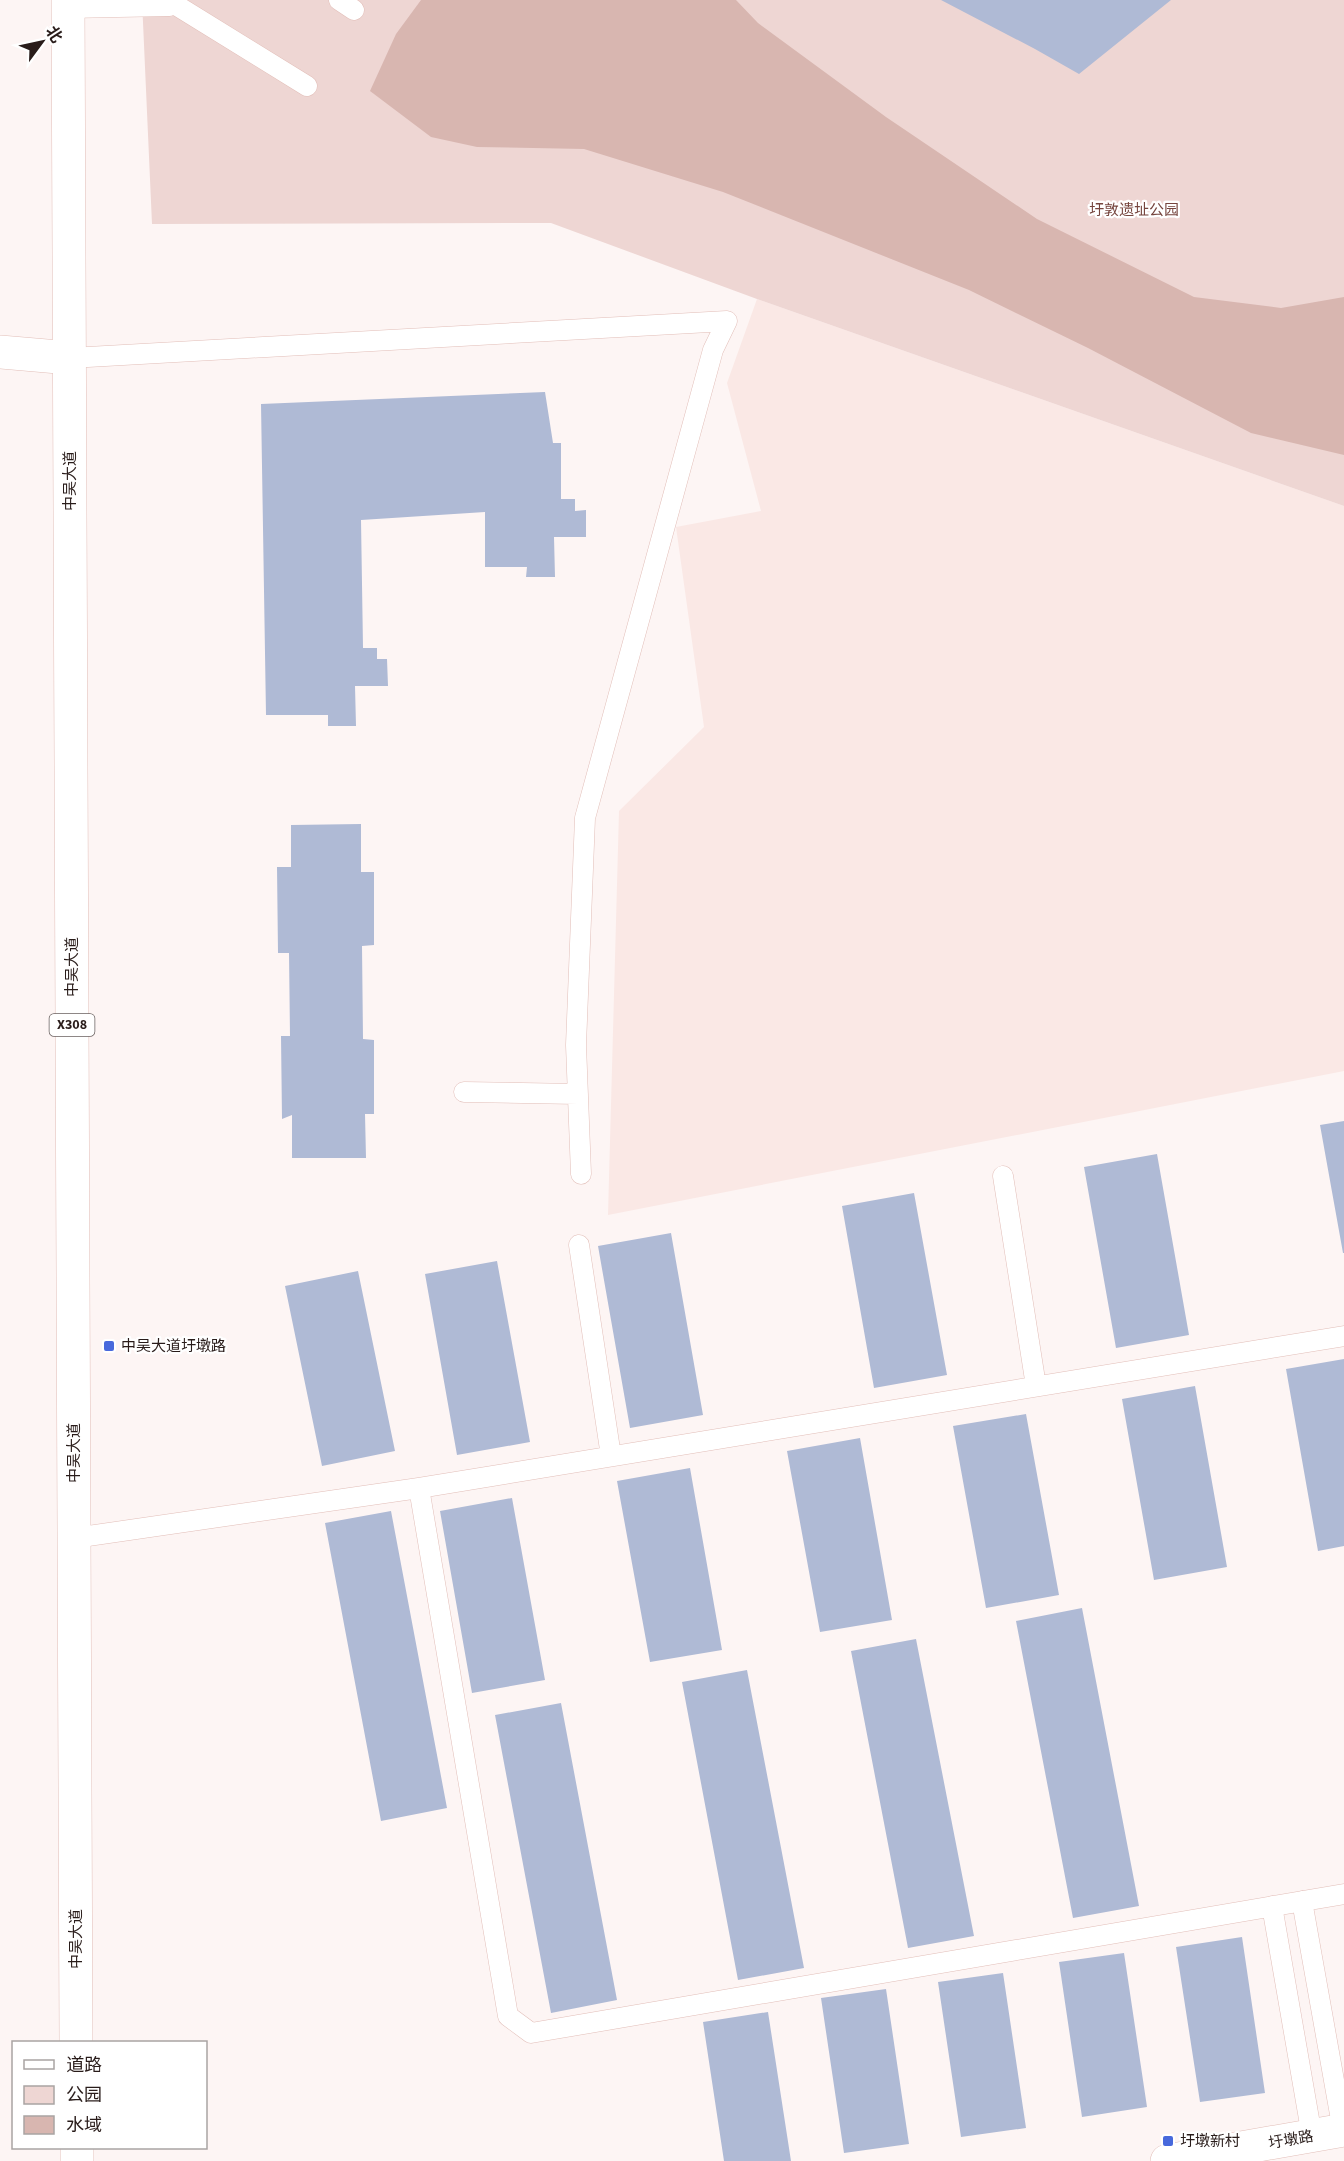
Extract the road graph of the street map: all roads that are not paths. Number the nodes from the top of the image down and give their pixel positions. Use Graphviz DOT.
graph roads {
  1 [pos="172,1"];
  2 [pos="68,4"];
  3 [pos="307,86"];
  4 [pos="0,351"];
  5 [pos="70,358"];
  6 [pos="464,1092"];
  7 [pos="578,1094"];
  8 [pos="582,1174"];
  9 [pos="1003,1176"];
  10 [pos="579,1245"];
  11 [pos="1344,1336"];
  12 [pos="1036,1386"];
  13 [pos="611,1456"];
  14 [pos="418,1488"];
  15 [pos="74,1538"];
  16 [pos="1344,1894"];
  17 [pos="1302,1901"];
  18 [pos="1272,1906"];
  19 [pos="76,2041"];
  20 [pos="1333,2132"];
  21 [pos="1167,2161"];
  1 -- 2 [label="lane"];
  1 -- 3 [label="lane"];
  2 -- 5 [label="main road, 中吴大道 / X308"];
  4 -- 5 [label="main road"];
  5 -- 7 [label="lane"];
  5 -- 15 [label="main road, 中吴大道 / X308"];
  6 -- 7 [label="lane"];
  7 -- 8 [label="lane"];
  9 -- 12 [label="lane"];
  10 -- 13 [label="lane"];
  11 -- 12 [label="lane"];
  12 -- 13 [label="lane"];
  13 -- 14 [label="lane"];
  14 -- 15 [label="lane"];
  14 -- 18 [label="lane"];
  15 -- 19 [label="main road, 中吴大道 / X308"];
  16 -- 17 [label="lane"];
  17 -- 18 [label="lane"];
  17 -- 20 [label="lane"];
  18 -- 20 [label="lane"];
  20 -- 21 [label="main road, 圩墩路"];
}
